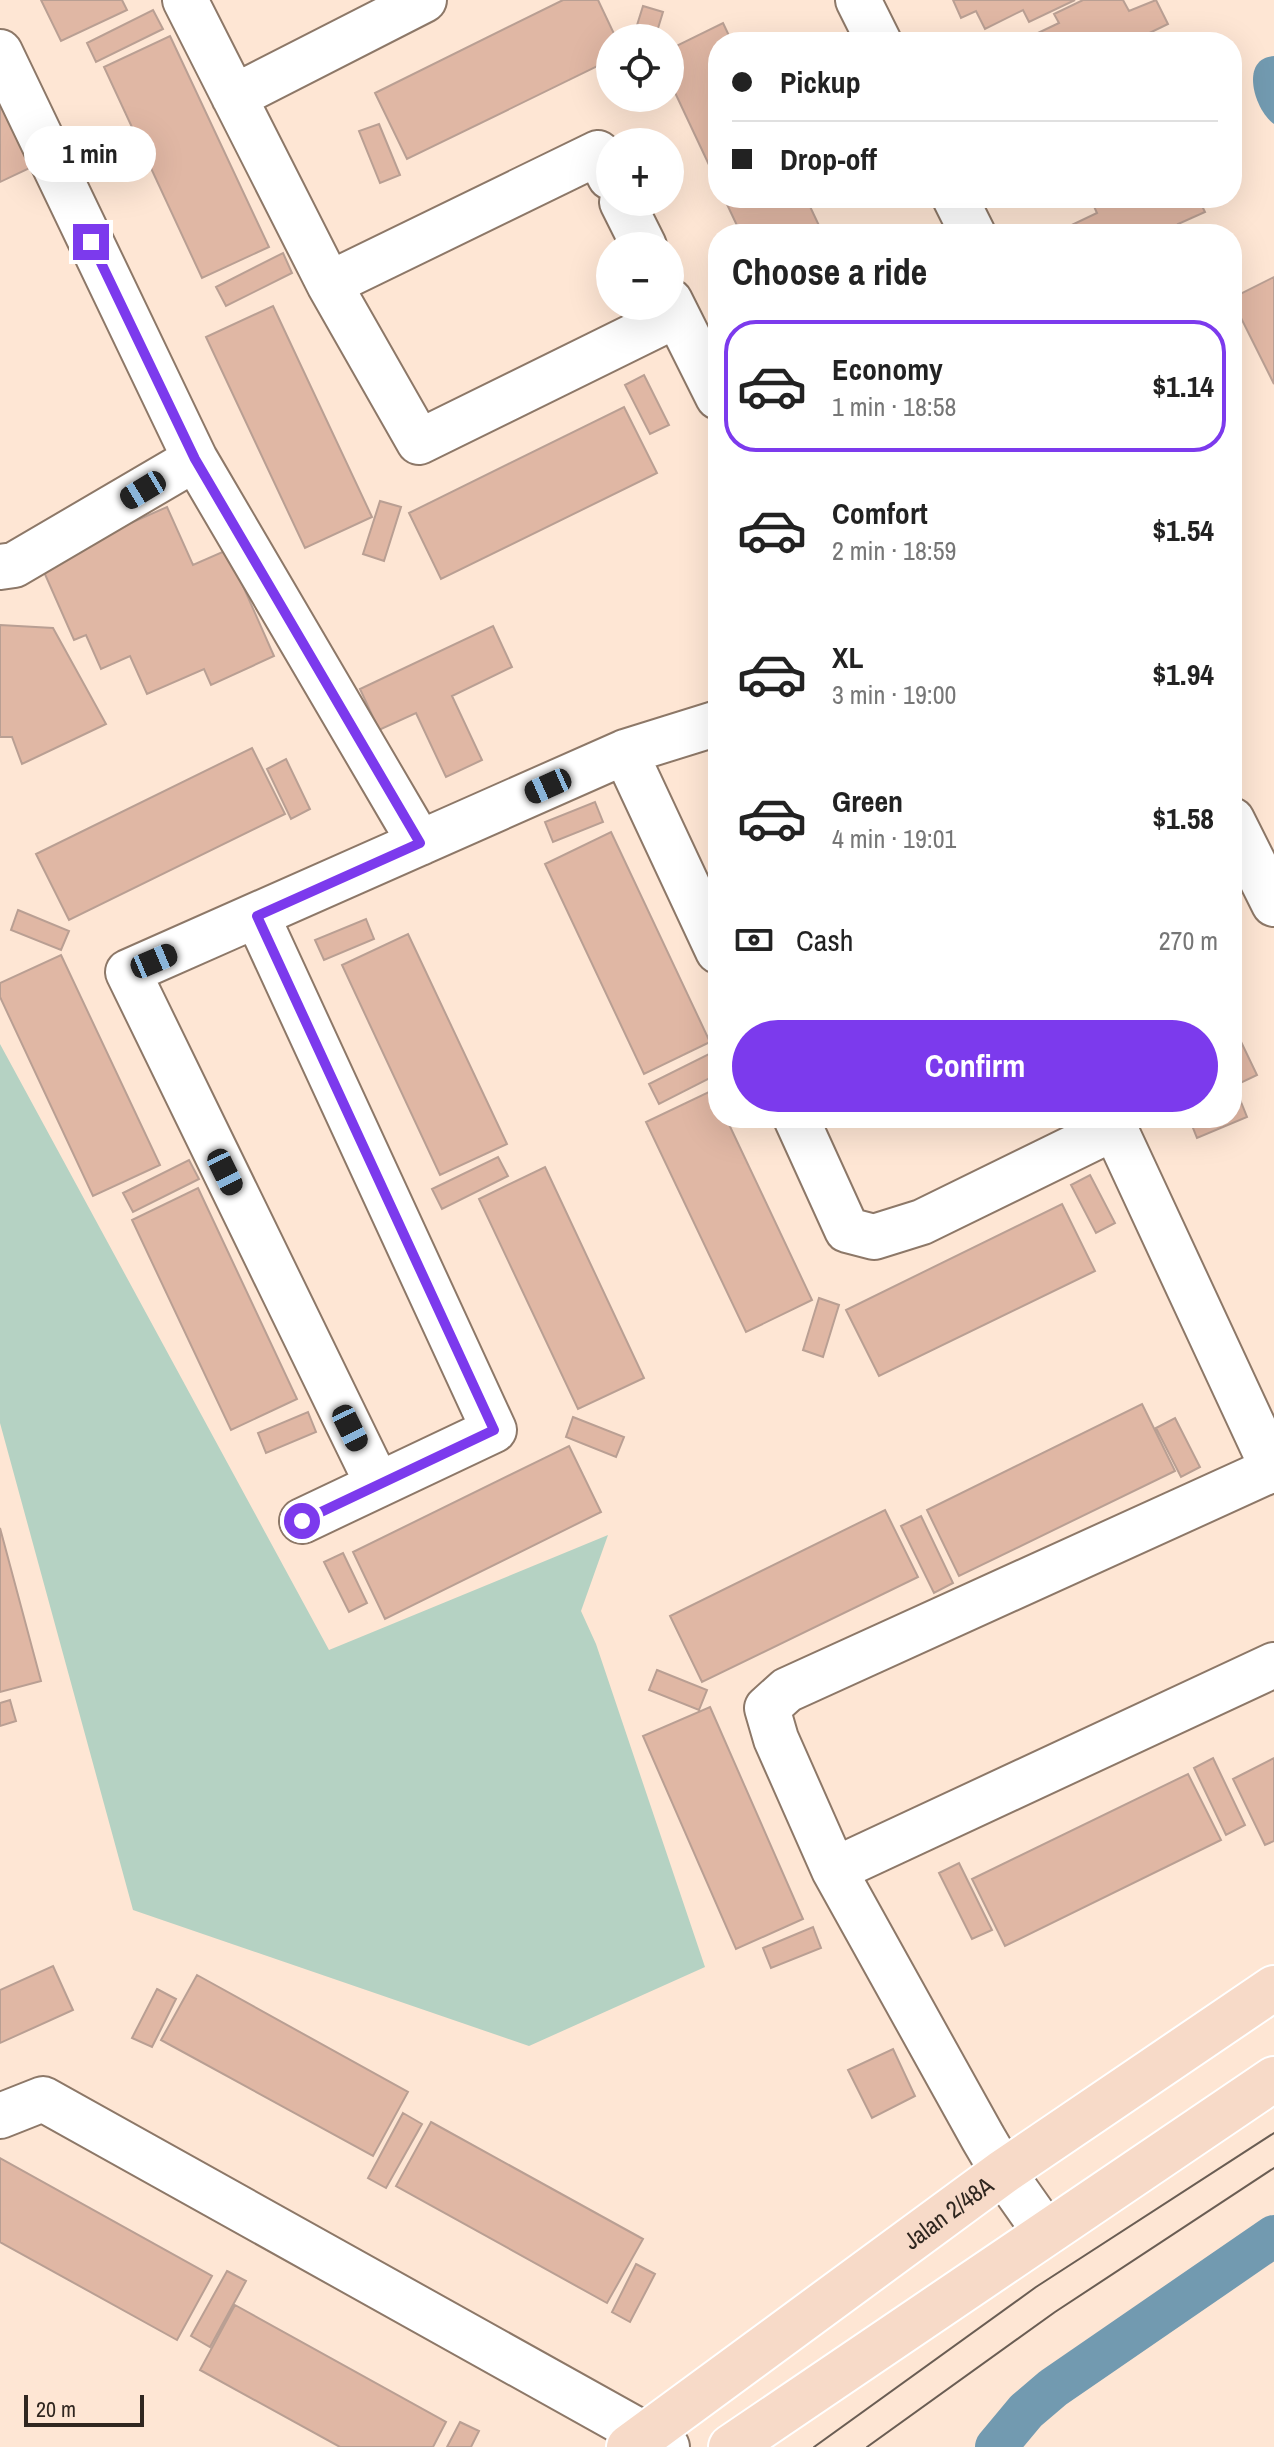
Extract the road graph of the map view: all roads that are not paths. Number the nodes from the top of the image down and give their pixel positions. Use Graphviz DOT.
graph roads {
  1 [pos="185,0"];
  2 [pos="424,0"];
  3 [pos="858,0"];
  4 [pos="874,32"];
  5 [pos="0,52"];
  6 [pos="234,97"];
  7 [pos="596,154"];
  8 [pos="329,284"];
  9 [pos="651,320"];
  10 [pos="680,320"];
  11 [pos="708,377"];
  12 [pos="195,459"];
  13 [pos="0,567"];
  14 [pos="708,726"];
  15 [pos="625,752"];
  16 [pos="1242,840"];
  17 [pos="420,843"];
  18 [pos="1274,904"];
  19 [pos="257,916"];
  20 [pos="708,930"];
  21 [pos="801,1128"];
  22 [pos="1102,1128"];
  23 [pos="1114,1128"];
  24 [pos="1274,1470"];
  25 [pos="378,1485"];
  26 [pos="302,1521"];
  27 [pos="1274,1665"];
  28 [pos="834,1870"];
  29 [pos="1274,1988"];
  30 [pos="1274,2079"];
  31 [pos="0,2116"];
  32 [pos="1003,2172"];
  33 [pos="1046,2233"];
  34 [pos="647,2443"];
  35 [pos="731,2447"];
  1 -- 6 [label="street"];
  2 -- 6 [label="street"];
  3 -- 4 [label="street"];
  5 -- 12 [label="street"];
  6 -- 8 [label="street"];
  7 -- 8 [label="street"];
  8 -- 9 [label="street"];
  10 -- 11 [label="street"];
  12 -- 13 [label="street"];
  12 -- 17 [label="street"];
  14 -- 15 [label="street"];
  15 -- 17 [label="street"];
  15 -- 20 [label="street"];
  16 -- 18 [label="street"];
  17 -- 19 [label="street"];
  19 -- 25 [label="street"];
  19 -- 25 [label="street"];
  21 -- 22 [label="street"];
  23 -- 24 [label="street"];
  24 -- 28 [label="street"];
  25 -- 26 [label="street"];
  27 -- 28 [label="street"];
  28 -- 32 [label="street"];
  29 -- 32 [label="main road, Jalan 2/48A"];
  30 -- 33 [label="main road"];
  31 -- 34 [label="street"];
  32 -- 33 [label="street"];
  32 -- 34 [label="main road, Jalan 2/48A"];
  33 -- 35 [label="main road"];
}
